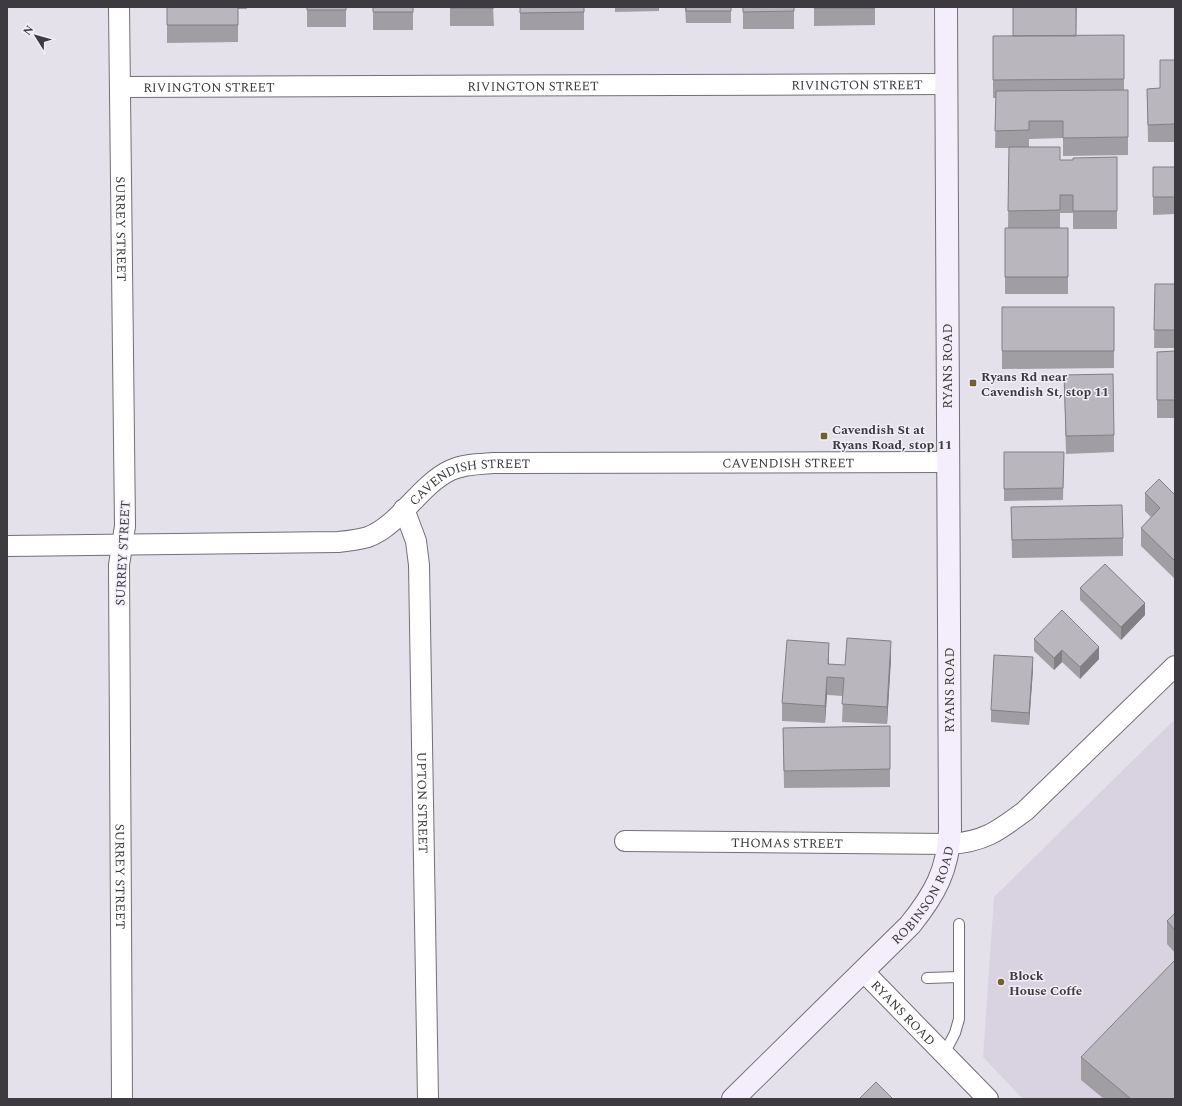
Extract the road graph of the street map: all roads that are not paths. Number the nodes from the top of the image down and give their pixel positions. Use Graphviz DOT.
graph roads {
  1 [pos="119,7"];
  2 [pos="946,7"];
  3 [pos="946,84"];
  4 [pos="120,87"];
  5 [pos="948,462"];
  6 [pos="404,509"];
  7 [pos="122,544"];
  8 [pos="7,546"];
  9 [pos="1175,666"];
  10 [pos="625,840"];
  11 [pos="949,844"];
  12 [pos="959,924"];
  13 [pos="863,971"];
  14 [pos="959,977"];
  15 [pos="927,978"];
  16 [pos="944,1054"];
  17 [pos="122,1099"];
  18 [pos="428,1099"];
  19 [pos="733,1099"];
  20 [pos="988,1099"];
  1 -- 4 [label="street, SURREY STREET"];
  2 -- 3 [label="street, RYANS ROAD"];
  3 -- 4 [label="street, RIVINGTON STREET"];
  3 -- 5 [label="street, RYANS ROAD"];
  4 -- 7 [label="street, SURREY STREET"];
  5 -- 6 [label="street, CAVENDISH STREET"];
  5 -- 11 [label="street, RYANS ROAD"];
  6 -- 7 [label="street, CAVENDISH STREET"];
  6 -- 18 [label="street, UPTON STREET"];
  7 -- 8 [label="street, CAVENDISH STREET"];
  7 -- 17 [label="street, SURREY STREET"];
  9 -- 11 [label="street, ROBINSON ROAD"];
  10 -- 11 [label="street, THOMAS STREET"];
  11 -- 13 [label="street, ROBINSON ROAD"];
  12 -- 14 [label="lane, RYANS ROAD"];
  13 -- 16 [label="street, RYANS ROAD"];
  13 -- 19 [label="street, ROBINSON ROAD"];
  14 -- 15 [label="lane"];
  14 -- 16 [label="lane, RYANS ROAD"];
  16 -- 20 [label="street, RYANS ROAD"];
}
